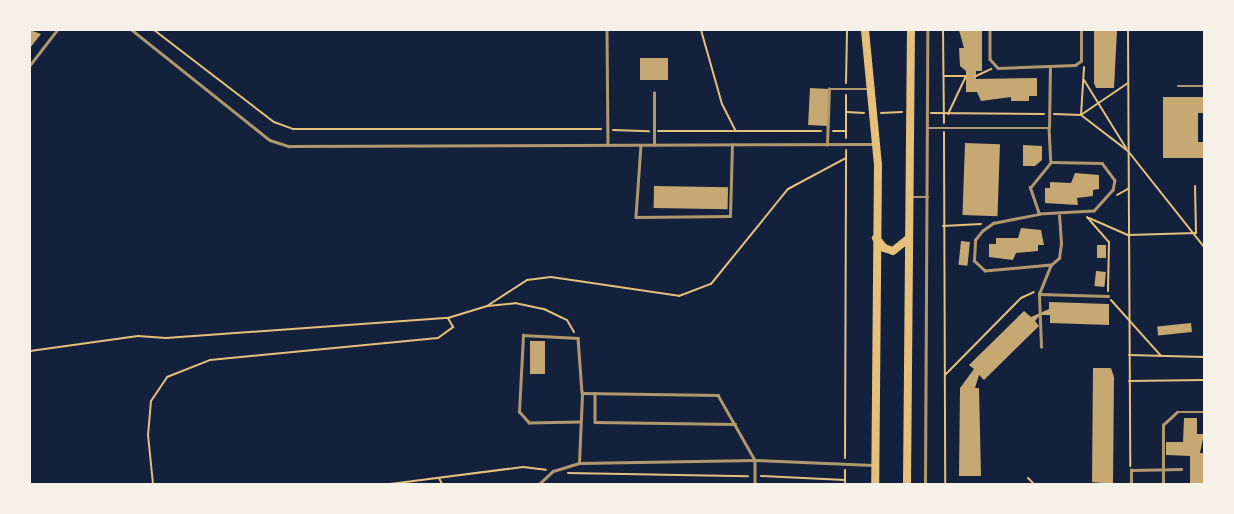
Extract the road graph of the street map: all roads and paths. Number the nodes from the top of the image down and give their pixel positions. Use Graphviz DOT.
graph roads {
  1 [pos="57,30"];
  2 [pos="132,30"];
  3 [pos="154,30"];
  4 [pos="159,30"];
  5 [pos="607,30"];
  6 [pos="701,30"];
  7 [pos="848,30"];
  8 [pos="927,30"];
  9 [pos="943,30"];
  10 [pos="990,30"];
  11 [pos="1081,30"];
  12 [pos="1128,30"];
  13 [pos="866,31"];
  14 [pos="910,31"];
  15 [pos="160,35"];
  16 [pos="1081,62"];
  17 [pos="30,65"];
  18 [pos="995,65"];
  19 [pos="1050,67"];
  20 [pos="944,76"];
  21 [pos="976,76"];
  22 [pos="1084,80"];
  23 [pos="1128,83"];
  24 [pos="1178,86"];
  25 [pos="1204,86"];
  26 [pos="870,89"];
  27 [pos="846,90"];
  28 [pos="654,93"];
  29 [pos="1098,104"];
  30 [pos="846,112"];
  31 [pos="911,112"];
  32 [pos="871,113"];
  33 [pos="928,113"];
  34 [pos="944,114"];
  35 [pos="948,114"];
  36 [pos="1049,114"];
  37 [pos="1081,115"];
  38 [pos="928,128"];
  39 [pos="944,128"];
  40 [pos="1049,128"];
  41 [pos="607,129"];
  42 [pos="654,131"];
  43 [pos="736,131"];
  44 [pos="828,131"];
  45 [pos="846,131"];
  46 [pos="846,143"];
  47 [pos="875,144"];
  48 [pos="608,145"];
  49 [pos="641,145"];
  50 [pos="654,145"];
  51 [pos="732,145"];
  52 [pos="827,145"];
  53 [pos="1128,151"];
  54 [pos="846,158"];
  55 [pos="1051,162"];
  56 [pos="1195,186"];
  57 [pos="1128,189"];
  58 [pos="1109,196"];
  59 [pos="909,197"];
  60 [pos="928,197"];
  61 [pos="1084,213"];
  62 [pos="1039,214"];
  63 [pos="1059,216"];
  64 [pos="1087,218"];
  65 [pos="993,223"];
  66 [pos="943,226"];
  67 [pos="1196,233"];
  68 [pos="1128,235"];
  69 [pos="876,238"];
  70 [pos="908,238"];
  71 [pos="1204,247"];
  72 [pos="1051,265"];
  73 [pos="1041,289"];
  74 [pos="1039,294"];
  75 [pos="1108,296"];
  76 [pos="488,306"];
  77 [pos="448,318"];
  78 [pos="1128,323"];
  79 [pos="578,338"];
  80 [pos="1040,347"];
  81 [pos="30,351"];
  82 [pos="1129,355"];
  83 [pos="1161,356"];
  84 [pos="1204,357"];
  85 [pos="945,375"];
  86 [pos="1204,380"];
  87 [pos="1129,381"];
  88 [pos="582,393"];
  89 [pos="595,394"];
  90 [pos="1204,412"];
  91 [pos="580,422"];
  92 [pos="735,424"];
  93 [pos="755,460"];
  94 [pos="579,463"];
  95 [pos="875,464"];
  96 [pos="845,465"];
  97 [pos="1181,469"];
  98 [pos="553,470"];
  99 [pos="1130,470"];
  100 [pos="1163,470"];
  101 [pos="560,475"];
  102 [pos="755,476"];
  103 [pos="439,478"];
  104 [pos="1028,478"];
  105 [pos="845,480"];
  106 [pos="153,484"];
  107 [pos="390,484"];
  108 [pos="442,484"];
  109 [pos="538,484"];
  110 [pos="755,484"];
  111 [pos="846,484"];
  112 [pos="875,484"];
  113 [pos="906,484"];
  114 [pos="925,484"];
  115 [pos="945,484"];
  116 [pos="1034,484"];
  117 [pos="1131,484"];
  118 [pos="1163,484"];
  1 -- 17 [label="lane"];
  2 -- 48 [label="lane"];
  3 -- 15 [label="path"];
  4 -- 15 [label="path"];
  5 -- 41 [label="lane"];
  6 -- 43 [label="path"];
  7 -- 27 [label="path"];
  8 -- 33 [label="lane"];
  9 -- 20 [label="path"];
  10 -- 18 [label="lane"];
  11 -- 16 [label="lane"];
  12 -- 23 [label="path"];
  13 -- 26 [label="main road"];
  14 -- 31 [label="main road"];
  15 -- 41 [label="path"];
  16 -- 19 [label="lane"];
  16 -- 22 [label="path"];
  18 -- 19 [label="lane"];
  18 -- 21 [label="path"];
  19 -- 36 [label="lane"];
  20 -- 34 [label="path"];
  20 -- 35 [label="path"];
  22 -- 29 [label="path"];
  22 -- 37 [label="path"];
  23 -- 29 [label="path"];
  23 -- 53 [label="path"];
  24 -- 25 [label="lane"];
  26 -- 27 [label="lane"];
  26 -- 32 [label="main road"];
  27 -- 30 [label="path"];
  27 -- 44 [label="lane"];
  28 -- 42 [label="lane"];
  29 -- 37 [label="path"];
  29 -- 53 [label="path"];
  30 -- 32 [label="path"];
  30 -- 45 [label="path"];
  31 -- 32 [label="path"];
  31 -- 59 [label="main road"];
  32 -- 47 [label="main road"];
  33 -- 34 [label="path"];
  33 -- 38 [label="lane"];
  34 -- 35 [label="path"];
  34 -- 39 [label="path"];
  35 -- 36 [label="path"];
  36 -- 37 [label="path"];
  36 -- 40 [label="lane"];
  37 -- 53 [label="path"];
  38 -- 39 [label="lane"];
  38 -- 60 [label="lane"];
  39 -- 40 [label="lane"];
  39 -- 66 [label="path"];
  40 -- 55 [label="lane"];
  41 -- 42 [label="path"];
  41 -- 48 [label="lane"];
  42 -- 43 [label="path"];
  42 -- 50 [label="lane"];
  43 -- 44 [label="path"];
  44 -- 45 [label="path"];
  44 -- 52 [label="lane"];
  45 -- 46 [label="path"];
  46 -- 47 [label="lane"];
  46 -- 52 [label="lane"];
  46 -- 54 [label="path"];
  47 -- 69 [label="main road"];
  48 -- 49 [label="lane"];
  49 -- 50 [label="lane"];
  49 -- 51 [label="lane"];
  50 -- 51 [label="lane"];
  51 -- 52 [label="lane"];
  53 -- 57 [label="path"];
  53 -- 67 [label="path"];
  54 -- 76 [label="path"];
  54 -- 96 [label="path"];
  55 -- 58 [label="lane"];
  55 -- 62 [label="lane"];
  56 -- 67 [label="path"];
  57 -- 58 [label="path"];
  57 -- 68 [label="path"];
  58 -- 61 [label="lane"];
  59 -- 60 [label="lane"];
  59 -- 70 [label="main road"];
  60 -- 114 [label="lane"];
  61 -- 63 [label="lane"];
  61 -- 64 [label="path"];
  62 -- 63 [label="lane"];
  62 -- 65 [label="lane"];
  63 -- 72 [label="lane"];
  64 -- 68 [label="path"];
  64 -- 75 [label="path"];
  65 -- 66 [label="path"];
  65 -- 72 [label="lane"];
  66 -- 85 [label="path"];
  67 -- 68 [label="path"];
  67 -- 71 [label="path"];
  68 -- 78 [label="path"];
  69 -- 70 [label="main road"];
  69 -- 95 [label="main road"];
  70 -- 113 [label="main road"];
  72 -- 73 [label="lane"];
  73 -- 74 [label="lane"];
  73 -- 85 [label="path"];
  74 -- 75 [label="lane"];
  74 -- 80 [label="lane"];
  75 -- 78 [label="path"];
  76 -- 77 [label="path"];
  76 -- 79 [label="path"];
  77 -- 81 [label="path"];
  77 -- 106 [label="path"];
  78 -- 82 [label="path"];
  78 -- 83 [label="path"];
  79 -- 88 [label="lane"];
  79 -- 91 [label="lane"];
  82 -- 83 [label="path"];
  82 -- 87 [label="path"];
  83 -- 84 [label="path"];
  85 -- 115 [label="path"];
  86 -- 87 [label="path"];
  87 -- 99 [label="path"];
  88 -- 89 [label="lane"];
  88 -- 91 [label="lane"];
  89 -- 92 [label="lane"];
  89 -- 92 [label="lane"];
  90 -- 100 [label="lane"];
  91 -- 94 [label="lane"];
  92 -- 93 [label="lane"];
  93 -- 94 [label="lane"];
  93 -- 96 [label="lane"];
  93 -- 102 [label="lane"];
  94 -- 98 [label="lane"];
  95 -- 96 [label="lane"];
  95 -- 112 [label="main road"];
  96 -- 105 [label="path"];
  97 -- 100 [label="lane"];
  98 -- 103 [label="path"];
  98 -- 109 [label="lane"];
  99 -- 100 [label="lane"];
  99 -- 117 [label="lane"];
  100 -- 118 [label="lane"];
  101 -- 102 [label="path"];
  102 -- 105 [label="path"];
  102 -- 110 [label="lane"];
  103 -- 107 [label="path"];
  103 -- 108 [label="path"];
  104 -- 116 [label="path"];
  105 -- 111 [label="path"];
}
